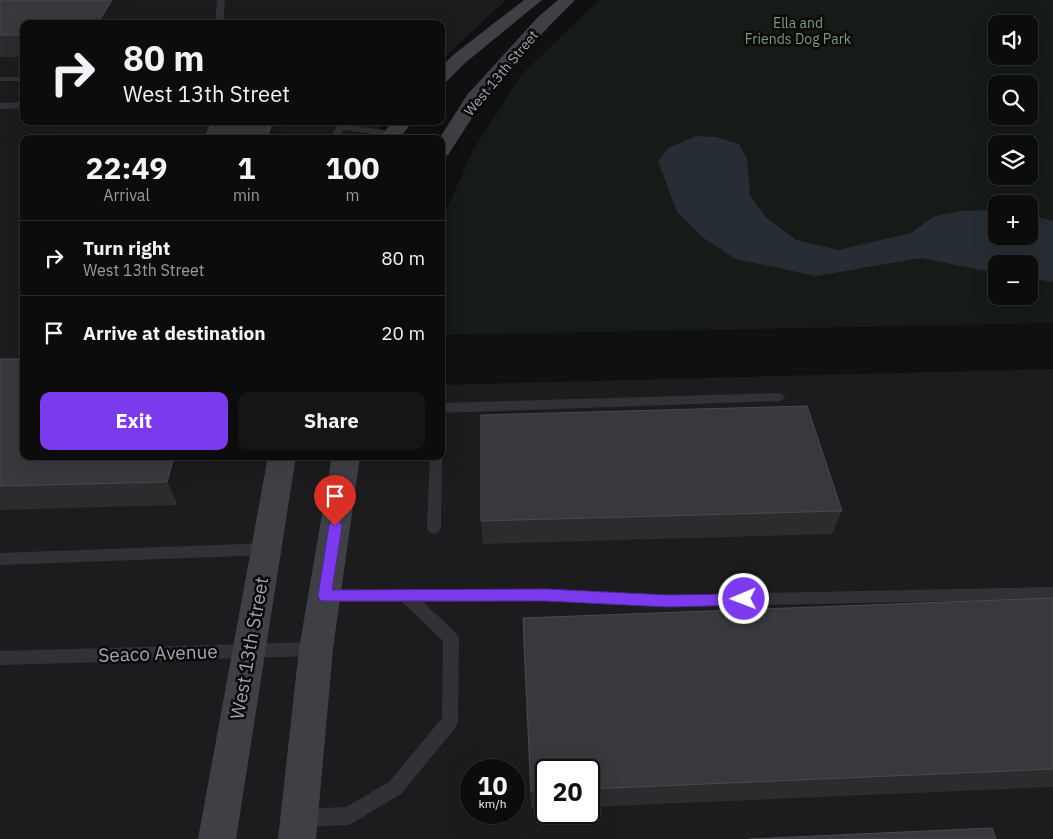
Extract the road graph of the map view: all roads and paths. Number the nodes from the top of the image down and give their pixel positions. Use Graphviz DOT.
graph roads {
  1 [pos="220,0"];
  2 [pos="534,0"];
  3 [pos="567,0"];
  4 [pos="219,20"];
  5 [pos="445,73"];
  6 [pos="0,79"];
  7 [pos="20,79"];
  8 [pos="20,105"];
  9 [pos="0,106"];
  10 [pos="343,125"];
  11 [pos="351,125"];
  12 [pos="395,131"];
  13 [pos="335,135"];
  14 [pos="445,145"];
  15 [pos="780,398"];
  16 [pos="445,408"];
  17 [pos="281,460"];
  18 [pos="345,460"];
  19 [pos="436,460"];
  20 [pos="434,528"];
  21 [pos="266,549"];
  22 [pos="0,559"];
  23 [pos="1053,593"];
  24 [pos="405,595"];
  25 [pos="324,596"];
  26 [pos="316,648"];
  27 [pos="248,650"];
  28 [pos="0,658"];
  29 [pos="298,828"];
  30 [pos="217,839"];
  1 -- 4 [label="lane"];
  2 -- 5 [label="main road, West 13th Street"];
  3 -- 14 [label="main road, West 13th Street"];
  6 -- 7 [label="lane"];
  8 -- 9 [label="lane"];
  10 -- 13 [label="lane"];
  11 -- 12 [label="lane"];
  15 -- 16 [label="lane"];
  17 -- 21 [label="main road, West 13th Street"];
  18 -- 25 [label="main road"];
  19 -- 20 [label="lane"];
  21 -- 22 [label="lane"];
  21 -- 27 [label="main road, West 13th Street"];
  23 -- 24 [label="lane"];
  24 -- 25 [label="lane"];
  24 -- 29 [label="lane"];
  25 -- 26 [label="main road"];
  26 -- 27 [label="lane, Seaco Avenue"];
  26 -- 29 [label="main road"];
  27 -- 28 [label="lane, Seaco Avenue"];
  27 -- 30 [label="main road, West 13th Street"];
}
